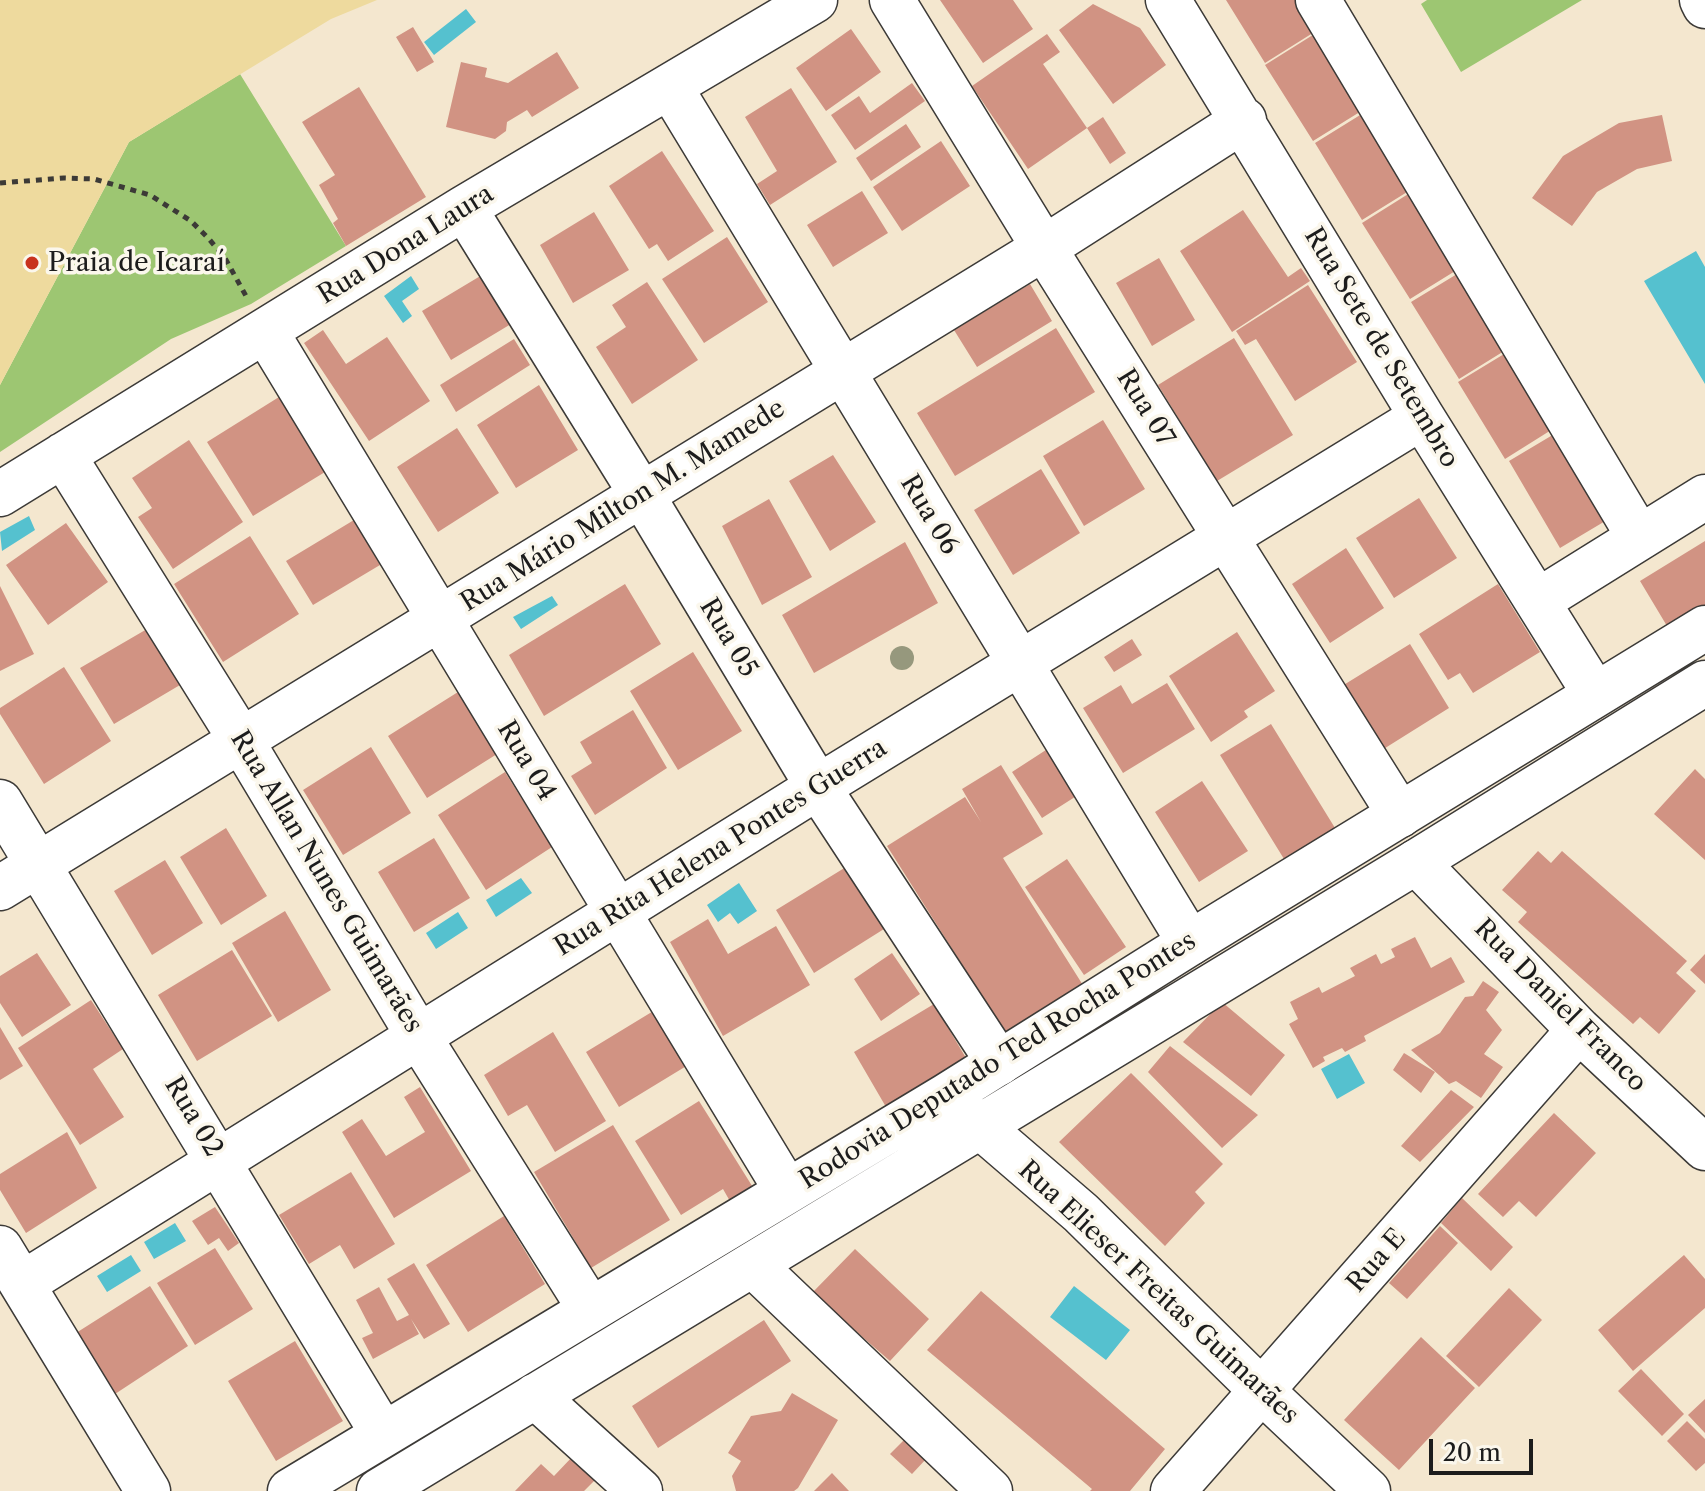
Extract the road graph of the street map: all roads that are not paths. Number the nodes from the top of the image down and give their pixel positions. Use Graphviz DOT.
graph roads {
  1 [pos="815,0"];
  2 [pos="892,0"];
  3 [pos="1168,0"];
  4 [pos="1318,0"];
  5 [pos="1702,0"];
  6 [pos="1705,6"];
  7 [pos="670,87"];
  8 [pos="1244,120"];
  9 [pos="464,208"];
  10 [pos="1044,248"];
  11 [pos="266,332"];
  12 [pos="841,372"];
  13 [pos="1422,417"];
  14 [pos="63,455"];
  15 [pos="0,494"];
  16 [pos="642,495"];
  17 [pos="1705,497"];
  18 [pos="1225,536"];
  19 [pos="1639,537"];
  20 [pos="1538,601"];
  21 [pos="441,618"];
  22 [pos="1705,628"];
  23 [pos="1019,663"];
  24 [pos="1705,683"];
  25 [pos="1595,694"];
  26 [pos="241,740"];
  27 [pos="818,787"];
  28 [pos="0,802"];
  29 [pos="1400,815"];
  30 [pos="1416,862"];
  31 [pos="38,865"];
  32 [pos="0,888"];
  33 [pos="616,914"];
  34 [pos="1190,943"];
  35 [pos="1579,1030"];
  36 [pos="419,1037"];
  37 [pos="999,1063"];
  38 [pos="946,1096"];
  39 [pos="979,1128"];
  40 [pos="1705,1148"];
  41 [pos="220,1161"];
  42 [pos="787,1191"];
  43 [pos="753,1265"];
  44 [pos="11,1266"];
  45 [pos="590,1309"];
  46 [pos="1263,1392"];
  47 [pos="535,1396"];
  48 [pos="383,1434"];
  49 [pos="148,1491"];
  50 [pos="290,1491"];
  51 [pos="379,1491"];
  52 [pos="640,1491"];
  53 [pos="990,1491"];
  54 [pos="1173,1491"];
  55 [pos="1368,1491"];
  1 -- 7 [label="street, Rua Dona Laura"];
  2 -- 10 [label="street, Rua 07"];
  3 -- 8 [label="street, Rua Sete de Setembro"];
  4 -- 19 [label="street"];
  5 -- 6 [label="street"];
  7 -- 9 [label="street, Rua Dona Laura"];
  7 -- 12 [label="street, Rua 06"];
  8 -- 10 [label="street, Rua Mário Milton M. Mamede"];
  8 -- 13 [label="street, Rua Sete de Setembro"];
  9 -- 11 [label="street, Rua Dona Laura"];
  9 -- 16 [label="street, Rua 05"];
  10 -- 12 [label="street, Rua Mário Milton M. Mamede"];
  10 -- 18 [label="street, Rua 07"];
  11 -- 14 [label="street, Rua Dona Laura"];
  11 -- 21 [label="street, Rua 04"];
  12 -- 16 [label="street, Rua Mário Milton M. Mamede"];
  12 -- 23 [label="street, Rua 06"];
  13 -- 18 [label="street, Rua Rita Helena Pontes Guerra"];
  13 -- 20 [label="street, Rua Sete de Setembro"];
  14 -- 15 [label="street, Rua Dona Laura"];
  14 -- 26 [label="street, Rua Allan Nunes Guimarães"];
  16 -- 21 [label="street, Rua Mário Milton M. Mamede"];
  16 -- 27 [label="street, Rua 05"];
  17 -- 19 [label="street"];
  18 -- 23 [label="street, Rua Rita Helena Pontes Guerra"];
  18 -- 29 [label="street, Rua 07"];
  19 -- 20 [label="street"];
  20 -- 25 [label="street, Rua Sete de Setembro"];
  21 -- 26 [label="street, Rua Mário Milton M. Mamede"];
  21 -- 33 [label="street, Rua 04"];
  22 -- 25 [label="street, Rodovia Deputado Ted Rocha Pontes"];
  23 -- 27 [label="street, Rua Rita Helena Pontes Guerra"];
  23 -- 34 [label="street, Rua 06"];
  24 -- 30 [label="street, Rodovia Deputado Ted Rocha Pontes"];
  25 -- 29 [label="street, Rodovia Deputado Ted Rocha Pontes"];
  26 -- 31 [label="street, Rua Mário Milton M. Mamede"];
  26 -- 36 [label="street, Rua Allan Nunes Guimarães"];
  27 -- 33 [label="street, Rua Rita Helena Pontes Guerra"];
  27 -- 37 [label="street, Rua 05"];
  28 -- 31 [label="street, Rua 02"];
  29 -- 34 [label="street, Rodovia Deputado Ted Rocha Pontes"];
  30 -- 35 [label="street, Rua Daniel Franco"];
  30 -- 39 [label="street, Rodovia Deputado Ted Rocha Pontes"];
  31 -- 32 [label="street, Rua Mário Milton M. Mamede"];
  31 -- 41 [label="street, Rua 02"];
  33 -- 36 [label="street, Rua Rita Helena Pontes Guerra"];
  33 -- 42 [label="street, Rua 04"];
  34 -- 37 [label="street, Rodovia Deputado Ted Rocha Pontes"];
  35 -- 40 [label="street, Rua Daniel Franco"];
  35 -- 46 [label="street, Rua E"];
  36 -- 41 [label="street, Rua Rita Helena Pontes Guerra"];
  36 -- 45 [label="street, Rua Allan Nunes Guimarães"];
  37 -- 38 [label="street, Rodovia Deputado Ted Rocha Pontes"];
  38 -- 39 [label="street, Rua Elieser Freitas Guimarães"];
  38 -- 42 [label="street, Rodovia Deputado Ted Rocha Pontes"];
  39 -- 43 [label="street, Rodovia Deputado Ted Rocha Pontes"];
  39 -- 46 [label="street, Rua Elieser Freitas Guimarães"];
  41 -- 44 [label="street, Rua Rita Helena Pontes Guerra"];
  41 -- 48 [label="street, Rua 02"];
  42 -- 45 [label="street, Rodovia Deputado Ted Rocha Pontes"];
  43 -- 47 [label="street, Rodovia Deputado Ted Rocha Pontes"];
  43 -- 53 [label="street"];
  44 -- 49 [label="street"];
  45 -- 48 [label="street, Rodovia Deputado Ted Rocha Pontes"];
  46 -- 54 [label="street, Rua E"];
  46 -- 55 [label="street, Rua Elieser Freitas Guimarães"];
  47 -- 51 [label="street, Rodovia Deputado Ted Rocha Pontes"];
  47 -- 52 [label="street"];
  48 -- 50 [label="street, Rodovia Deputado Ted Rocha Pontes"];
}
